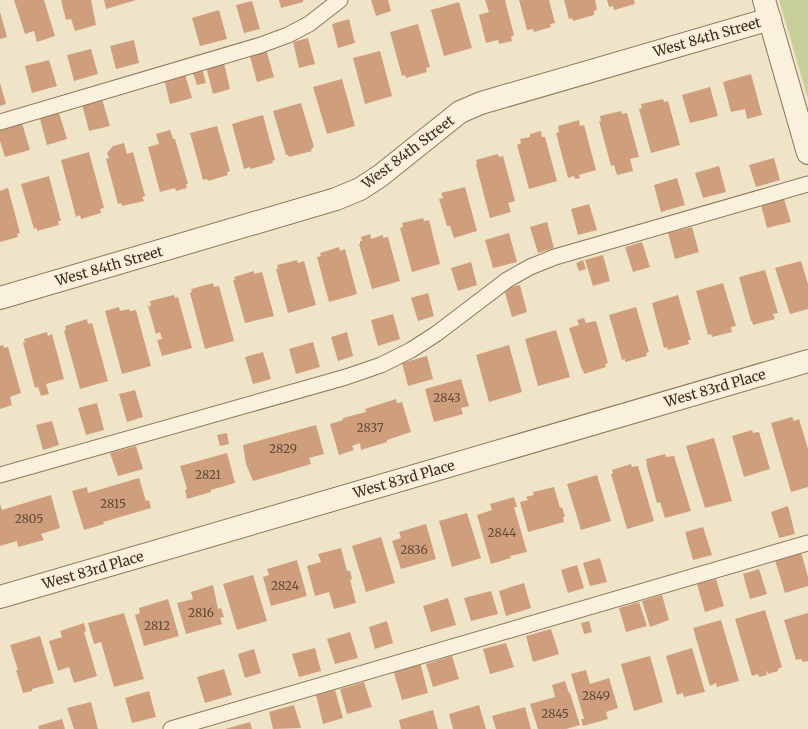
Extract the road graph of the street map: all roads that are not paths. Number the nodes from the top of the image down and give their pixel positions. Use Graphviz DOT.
graph roads {
  1 [pos="340,0"];
  2 [pos="767,9"];
  3 [pos="0,122"];
  4 [pos="808,152"];
  5 [pos="808,184"];
  6 [pos="0,298"];
  7 [pos="808,361"];
  8 [pos="0,475"];
  9 [pos="808,543"];
  10 [pos="0,597"];
  11 [pos="171,729"];
  1 -- 3 [label="lane"];
  2 -- 4 [label="street"];
  2 -- 6 [label="street, West 84th Street"];
  5 -- 8 [label="lane"];
  7 -- 10 [label="street, West 83rd Place"];
  9 -- 11 [label="lane"];
}
